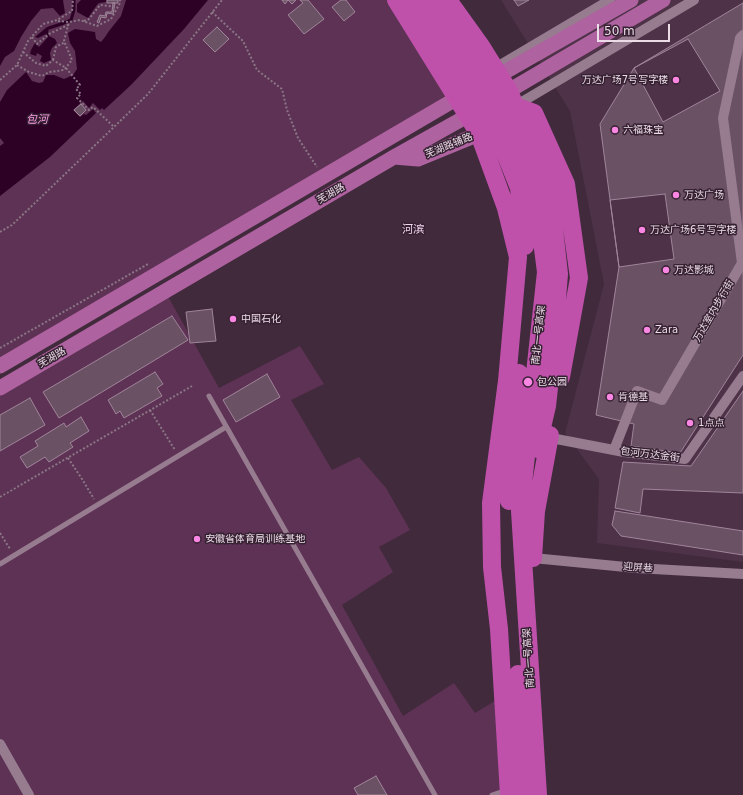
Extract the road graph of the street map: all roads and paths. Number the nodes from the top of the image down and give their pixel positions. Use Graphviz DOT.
graph roads {
  1 [pos="73,0"];
  2 [pos="120,0"];
  3 [pos="222,0"];
  4 [pos="396,0"];
  5 [pos="412,0"];
  6 [pos="428,0"];
  7 [pos="448,0"];
  8 [pos="610,0"];
  9 [pos="631,0"];
  10 [pos="663,0"];
  11 [pos="694,0"];
  12 [pos="117,7"];
  13 [pos="212,12"];
  14 [pos="57,20"];
  15 [pos="84,22"];
  16 [pos="69,23"];
  17 [pos="743,35"];
  18 [pos="32,37"];
  19 [pos="65,42"];
  20 [pos="23,52"];
  21 [pos="53,60"];
  22 [pos="17,65"];
  23 [pos="66,68"];
  24 [pos="497,72"];
  25 [pos="0,80"];
  26 [pos="458,98"];
  27 [pos="512,99"];
  28 [pos="468,115"];
  29 [pos="114,127"];
  30 [pos="479,134"];
  31 [pos="394,157"];
  32 [pos="317,167"];
  33 [pos="0,232"];
  34 [pos="154,261"];
  35 [pos="0,348"];
  36 [pos="0,366"];
  37 [pos="743,376"];
  38 [pos="192,386"];
  39 [pos="0,388"];
  40 [pos="209,396"];
  41 [pos="150,410"];
  42 [pos="226,427"];
  43 [pos="540,436"];
  44 [pos="614,450"];
  45 [pos="179,456"];
  46 [pos="68,458"];
  47 [pos="0,497"];
  48 [pos="97,505"];
  49 [pos="0,533"];
  50 [pos="13,556"];
  51 [pos="528,558"];
  52 [pos="0,564"];
  53 [pos="743,574"];
  54 [pos="0,744"];
  55 [pos="505,794"];
  56 [pos="29,795"];
  57 [pos="435,795"];
  58 [pos="492,795"];
  59 [pos="524,795"];
  60 [pos="538,795"];
  61 [pos="548,795"];
  1 -- 14 [label="path"];
  2 -- 12 [label="path"];
  3 -- 13 [label="path"];
  4 -- 26 [label="highway"];
  5 -- 59 [label="highway, 南北一号高架"];
  6 -- 51 [label="highway, 南北一号高架"];
  7 -- 24 [label="highway"];
  8 -- 24 [label="street"];
  9 -- 24 [label="main road, 芜湖路"];
  10 -- 27 [label="main road, 芜湖路"];
  11 -- 27 [label="street"];
  12 -- 15 [label="path"];
  12 -- 15 [label="path"];
  13 -- 29 [label="path"];
  13 -- 32 [label="path"];
  14 -- 16 [label="path"];
  14 -- 18 [label="path"];
  15 -- 16 [label="path"];
  16 -- 18 [label="path"];
  16 -- 19 [label="path"];
  17 -- 44 [label="street, 万达室内步行街"];
  18 -- 20 [label="path"];
  19 -- 21 [label="path"];
  19 -- 23 [label="path"];
  20 -- 21 [label="path"];
  20 -- 22 [label="path"];
  21 -- 23 [label="path"];
  22 -- 23 [label="path"];
  22 -- 25 [label="path"];
  23 -- 29 [label="path"];
  24 -- 26 [label="main road, 芜湖路"];
  24 -- 27 [label="highway"];
  26 -- 28 [label="highway"];
  26 -- 36 [label="main road, 芜湖路"];
  27 -- 28 [label="main road, 芜湖路"];
  27 -- 43 [label="highway"];
  27 -- 51 [label="highway"];
  28 -- 30 [label="highway"];
  28 -- 31 [label="main road, 芜湖路"];
  29 -- 33 [label="path"];
  30 -- 31 [label="main road, 芜湖路辅路"];
  30 -- 55 [label="highway"];
  31 -- 39 [label="main road, 芜湖路"];
  34 -- 35 [label="path"];
  37 -- 44 [label="street, 包河万达金街"];
  38 -- 41 [label="path"];
  40 -- 42 [label="lane"];
  41 -- 45 [label="path"];
  41 -- 46 [label="path"];
  42 -- 45 [label="lane"];
  42 -- 57 [label="lane"];
  43 -- 44 [label="street, 包河万达金街"];
  43 -- 51 [label="highway"];
  45 -- 48 [label="lane"];
  46 -- 47 [label="path"];
  46 -- 48 [label="path"];
  48 -- 50 [label="lane"];
  49 -- 50 [label="path"];
  50 -- 52 [label="lane"];
  51 -- 53 [label="street, 迎屏巷"];
  51 -- 60 [label="highway, 南北一号高架"];
  51 -- 61 [label="highway"];
  54 -- 56 [label="street"];
  55 -- 58 [label="lane"];
}
